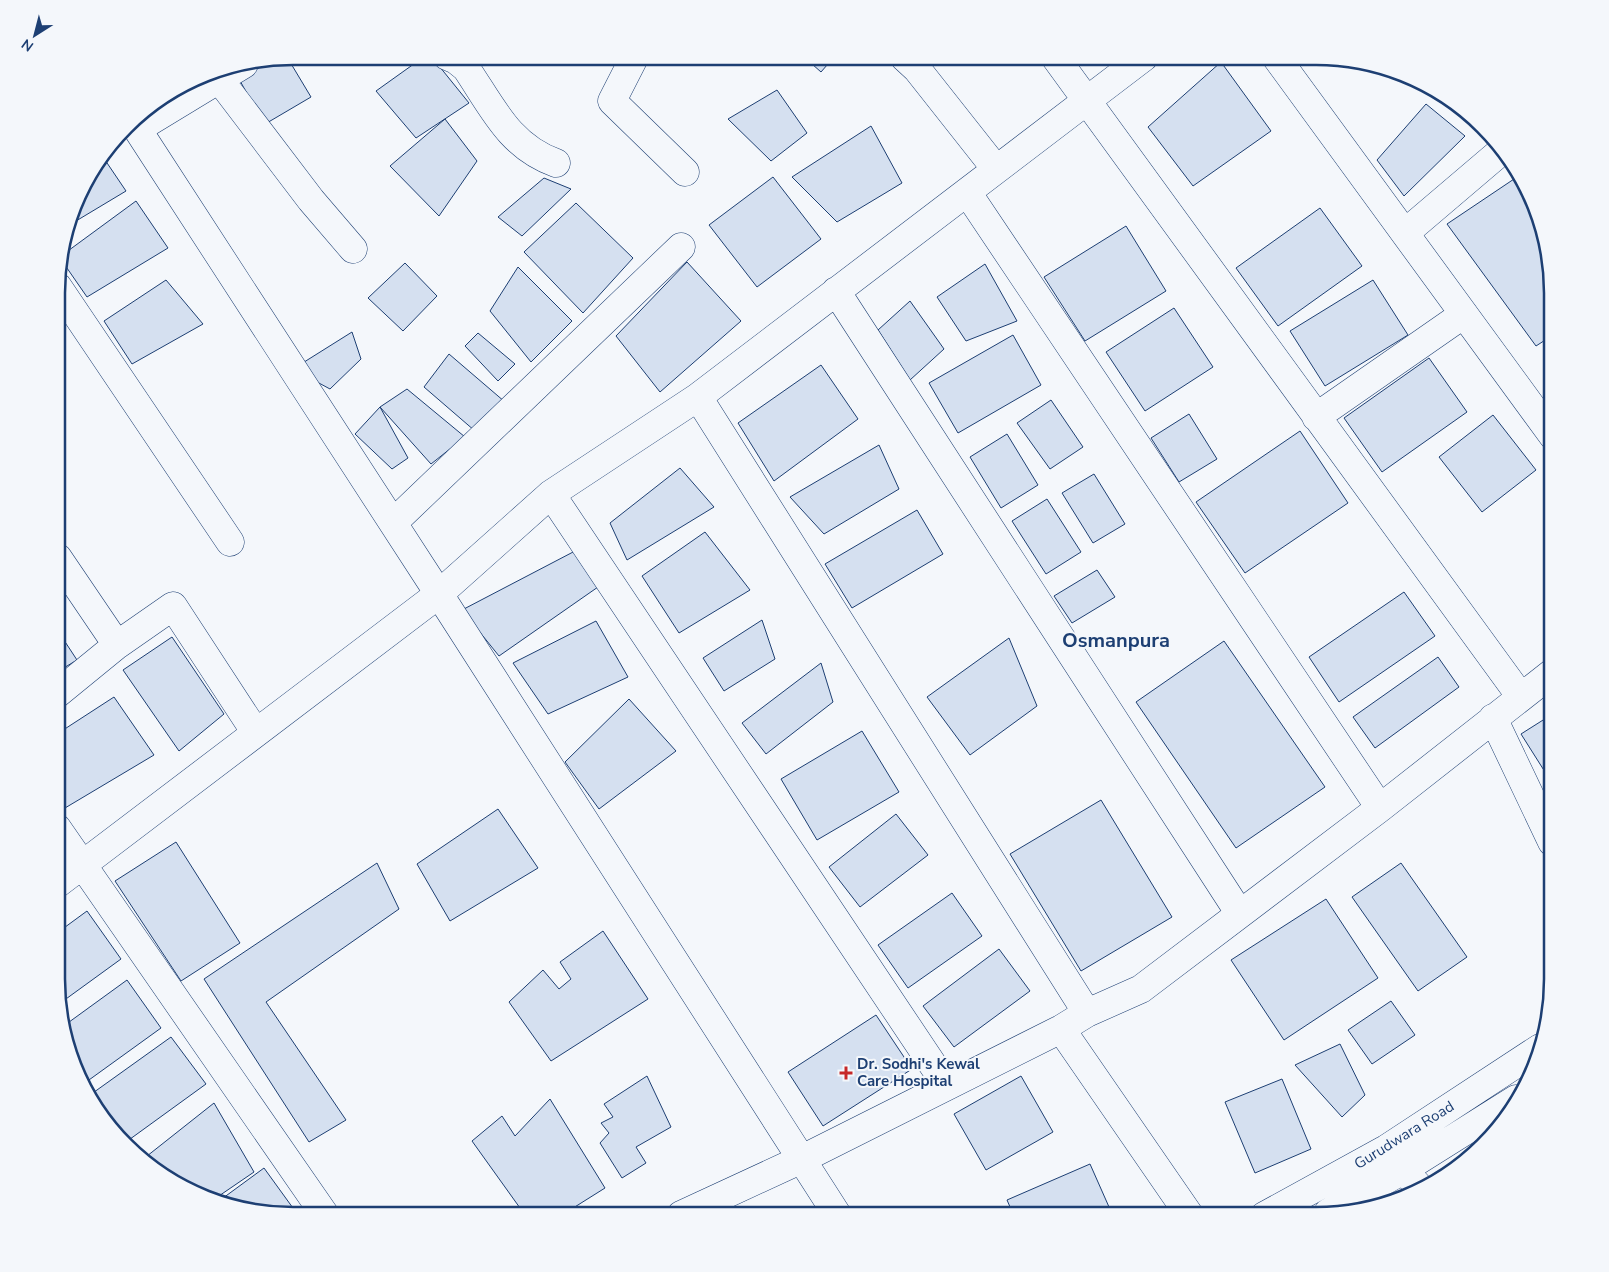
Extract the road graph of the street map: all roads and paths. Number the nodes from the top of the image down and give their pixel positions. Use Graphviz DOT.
graph roads {
  1 [pos="462,65"];
  2 [pos="630,65"];
  3 [pos="913,65"];
  4 [pos="1061,65"];
  5 [pos="1133,65"];
  6 [pos="1288,65"];
  7 [pos="224,76"];
  8 [pos="219,79"];
  9 [pos="1086,101"];
  10 [pos="147,119"];
  11 [pos="137,128"];
  12 [pos="1497,154"];
  13 [pos="556,164"];
  14 [pos="996,169"];
  15 [pos="685,172"];
  16 [pos="967,192"];
  17 [pos="1405,233"];
  18 [pos="353,248"];
  19 [pos="681,248"];
  20 [pos="836,291"];
  21 [pos="65,297"];
  22 [pos="1464,314"];
  23 [pos="698,397"];
  24 [pos="1316,417"];
  25 [pos="1544,424"];
  26 [pos="551,494"];
  27 [pos="393,523"];
  28 [pos="230,542"];
  29 [pos="65,568"];
  30 [pos="439,594"];
  31 [pos="117,644"];
  32 [pos="1544,679"];
  33 [pos="65,687"];
  34 [pos="1521,697"];
  35 [pos="1493,718"];
  36 [pos="256,733"];
  37 [pos="1380,808"];
  38 [pos="1544,825"];
  39 [pos="65,839"];
  40 [pos="83,865"];
  41 [pos="65,878"];
  42 [pos="1240,914"];
  43 [pos="1087,1013"];
  44 [pos="1061,1029"];
  45 [pos="1531,1054"];
  46 [pos="947,1086"];
  47 [pos="1503,1109"];
  48 [pos="1386,1149"];
  49 [pos="802,1159"];
  50 [pos="1412,1179"];
  51 [pos="1349,1204"];
  52 [pos="319,1207"];
  53 [pos="701,1207"];
  54 [pos="832,1207"];
  55 [pos="1184,1207"];
  56 [pos="1280,1207"];
  1 -- 13 [label="street"];
  2 -- 15 [label="street"];
  3 -- 14 [label="street"];
  4 -- 9 [label="street"];
  5 -- 9 [label="street"];
  6 -- 17 [label="street"];
  7 -- 8 [label="street"];
  8 -- 10 [label="street"];
  8 -- 18 [label="street"];
  9 -- 14 [label="street"];
  9 -- 24 [label="street"];
  11 -- 27 [label="street"];
  12 -- 17 [label="street"];
  14 -- 16 [label="street"];
  16 -- 20 [label="street"];
  16 -- 37 [label="street"];
  17 -- 22 [label="street"];
  19 -- 27 [label="street"];
  20 -- 23 [label="street"];
  20 -- 42 [label="street"];
  21 -- 28 [label="street"];
  22 -- 24 [label="street"];
  22 -- 25 [label="street"];
  23 -- 26 [label="street"];
  23 -- 43 [label="street"];
  24 -- 34 [label="street"];
  26 -- 30 [label="street"];
  26 -- 46 [label="street"];
  27 -- 30 [label="street"];
  29 -- 31 [label="street"];
  30 -- 36 [label="street"];
  30 -- 49 [label="street"];
  31 -- 33 [label="street"];
  31 -- 36 [label="street"];
  32 -- 34 [label="street"];
  34 -- 35 [label="street"];
  35 -- 37 [label="street"];
  35 -- 38 [label="street"];
  36 -- 40 [label="street"];
  37 -- 42 [label="street"];
  39 -- 40 [label="street"];
  40 -- 41 [label="street"];
  40 -- 52 [label="street"];
  42 -- 43 [label="street"];
  43 -- 44 [label="street"];
  44 -- 46 [label="street"];
  44 -- 55 [label="street"];
  45 -- 48 [label="street, Gurudwara Road"];
  46 -- 49 [label="street"];
  47 -- 50 [label="street"];
  48 -- 50 [label="street"];
  48 -- 56 [label="street, Gurudwara Road"];
  49 -- 53 [label="street"];
  49 -- 54 [label="street"];
  50 -- 51 [label="street"];
}
